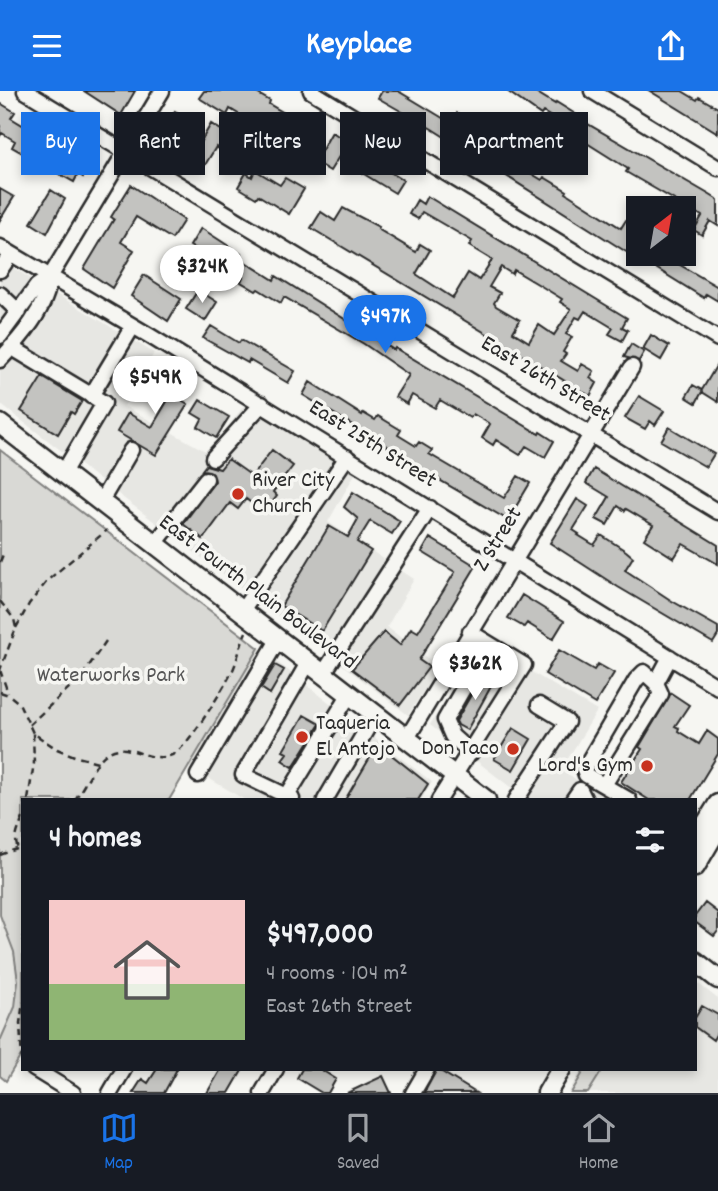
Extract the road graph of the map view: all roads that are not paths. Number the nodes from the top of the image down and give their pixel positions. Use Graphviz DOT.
graph roads {
  1 [pos="24,91"];
  2 [pos="162,91"];
  3 [pos="311,91"];
  4 [pos="592,91"];
  5 [pos="149,112"];
  6 [pos="114,146"];
  7 [pos="718,168"];
  8 [pos="114,171"];
  9 [pos="161,175"];
  10 [pos="6,250"];
  11 [pos="0,270"];
  12 [pos="50,277"];
  13 [pos="0,293"];
  14 [pos="19,312"];
  15 [pos="133,326"];
  16 [pos="0,336"];
  17 [pos="718,339"];
  18 [pos="11,347"];
  19 [pos="0,360"];
  20 [pos="39,364"];
  21 [pos="632,367"];
  22 [pos="91,396"];
  23 [pos="261,404"];
  24 [pos="99,411"];
  25 [pos="0,424"];
  26 [pos="592,435"];
  27 [pos="131,450"];
  28 [pos="347,457"];
  29 [pos="214,458"];
  30 [pos="63,473"];
  31 [pos="206,479"];
  32 [pos="100,503"];
  33 [pos="430,507"];
  34 [pos="718,512"];
  35 [pos="154,545"];
  36 [pos="514,559"];
  37 [pos="241,612"];
  38 [pos="470,632"];
  39 [pos="278,640"];
  40 [pos="489,644"];
  41 [pos="670,657"];
  42 [pos="316,669"];
  43 [pos="716,680"];
  44 [pos="656,683"];
  45 [pos="349,695"];
  46 [pos="430,699"];
  47 [pos="539,705"];
  48 [pos="449,710"];
  49 [pos="375,715"];
  50 [pos="407,738"];
  51 [pos="471,753"];
  52 [pos="198,775"];
  53 [pos="454,775"];
  54 [pos="604,785"];
  55 [pos="290,798"];
  56 [pos="326,798"];
  57 [pos="440,798"];
  58 [pos="482,798"];
  59 [pos="517,798"];
  60 [pos="574,798"];
  61 [pos="584,798"];
  62 [pos="626,798"];
  63 [pos="718,804"];
  64 [pos="718,828"];
  65 [pos="697,837"];
  66 [pos="697,864"];
  67 [pos="697,963"];
  68 [pos="718,979"];
  69 [pos="37,1071"];
  70 [pos="123,1071"];
  71 [pos="275,1071"];
  72 [pos="426,1071"];
  73 [pos="560,1071"];
  74 [pos="73,1093"];
  75 [pos="110,1093"];
  76 [pos="262,1093"];
  77 [pos="413,1093"];
  78 [pos="547,1093"];
  1 -- 6 [label="street, East 26th Street"];
  2 -- 5 [label="street"];
  3 -- 17 [label="street"];
  4 -- 7 [label="street"];
  8 -- 12 [label="street"];
  9 -- 26 [label="street, East 26th Street"];
  10 -- 11 [label="street"];
  10 -- 12 [label="street, East 25th Street"];
  12 -- 14 [label="street"];
  12 -- 15 [label="street, East 25th Street"];
  12 -- 18 [label="street"];
  13 -- 14 [label="street"];
  14 -- 16 [label="street"];
  15 -- 22 [label="street"];
  15 -- 23 [label="street, East 25th Street"];
  18 -- 19 [label="street"];
  18 -- 20 [label="street"];
  20 -- 22 [label="street"];
  20 -- 24 [label="street"];
  21 -- 26 [label="street, Z Street"];
  22 -- 24 [label="street"];
  23 -- 28 [label="street, East 25th Street"];
  23 -- 29 [label="street"];
  24 -- 30 [label="street"];
  25 -- 30 [label="main road, East Fourth Plain Boulevard"];
  26 -- 34 [label="street, East 26th Street"];
  26 -- 36 [label="street, Z Street"];
  27 -- 32 [label="street"];
  28 -- 33 [label="street, East 25th Street"];
  28 -- 37 [label="street"];
  30 -- 32 [label="main road, East Fourth Plain Boulevard"];
  31 -- 35 [label="street"];
  32 -- 35 [label="main road, East Fourth Plain Boulevard"];
  33 -- 36 [label="street, East 25th Street"];
  33 -- 42 [label="street"];
  35 -- 37 [label="main road, East Fourth Plain Boulevard"];
  36 -- 38 [label="street, Z Street"];
  36 -- 41 [label="street, East 25th Street"];
  37 -- 39 [label="main road, East Fourth Plain Boulevard"];
  38 -- 40 [label="street"];
  38 -- 46 [label="street, Z Street"];
  39 -- 42 [label="main road, East Fourth Plain Boulevard"];
  39 -- 52 [label="street"];
  40 -- 48 [label="street"];
  40 -- 51 [label="street"];
  41 -- 43 [label="street, East 25th Street"];
  41 -- 44 [label="street"];
  42 -- 45 [label="main road, East Fourth Plain Boulevard"];
  42 -- 55 [label="street"];
  44 -- 54 [label="street"];
  44 -- 54 [label="street"];
  45 -- 49 [label="main road, East Fourth Plain Boulevard"];
  45 -- 55 [label="street"];
  46 -- 48 [label="street"];
  46 -- 50 [label="street, Z Street"];
  47 -- 59 [label="street"];
  48 -- 51 [label="street"];
  49 -- 50 [label="main road, East Fourth Plain Boulevard"];
  49 -- 56 [label="street"];
  50 -- 53 [label="main road, East Fourth Plain Boulevard"];
  51 -- 53 [label="street"];
  53 -- 57 [label="street"];
  53 -- 58 [label="main road, East Fourth Plain Boulevard"];
  54 -- 62 [label="street"];
  60 -- 61 [label="street"];
  63 -- 65 [label="main road"];
  64 -- 66 [label="main road"];
  67 -- 68 [label="main road"];
  69 -- 74 [label="street"];
  70 -- 75 [label="street"];
  71 -- 76 [label="street"];
  72 -- 77 [label="street"];
  73 -- 78 [label="main road"];
}
